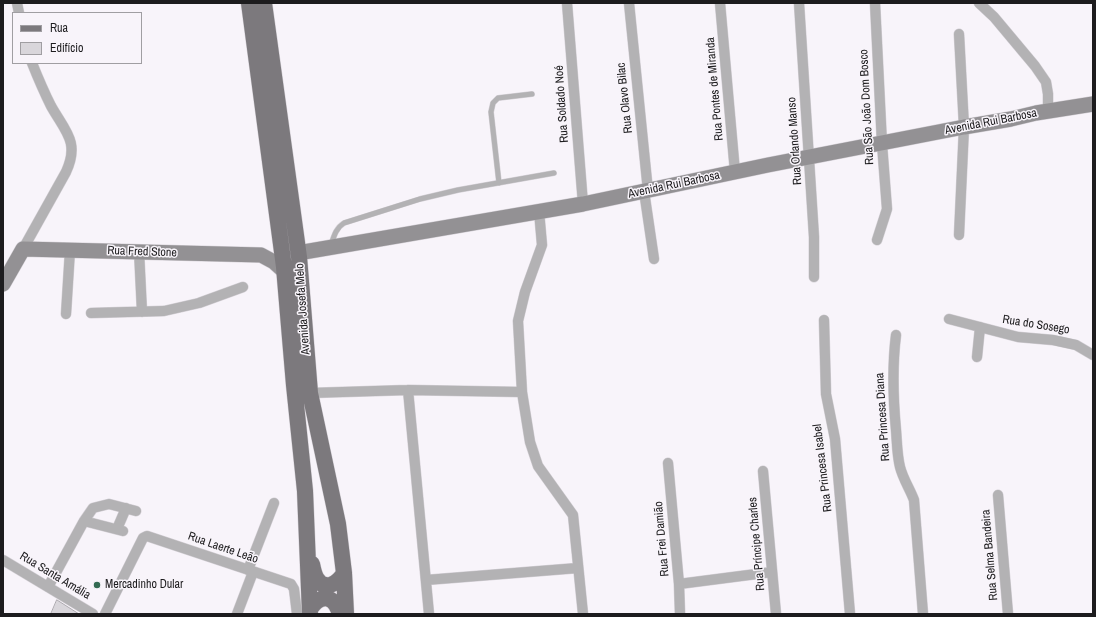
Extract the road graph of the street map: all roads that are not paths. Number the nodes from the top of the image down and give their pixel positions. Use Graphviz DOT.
graph roads {
  1 [pos="249,3"];
  2 [pos="264,3"];
  3 [pos="567,3"];
  4 [pos="629,3"];
  5 [pos="720,3"];
  6 [pos="799,3"];
  7 [pos="875,3"];
  8 [pos="979,3"];
  9 [pos="958,34"];
  10 [pos="32,64"];
  11 [pos="532,94"];
  12 [pos="1093,104"];
  13 [pos="1048,111"];
  14 [pos="964,127"];
  15 [pos="882,144"];
  16 [pos="808,157"];
  17 [pos="735,172"];
  18 [pos="554,173"];
  19 [pos="499,183"];
  20 [pos="646,191"];
  21 [pos="583,204"];
  22 [pos="539,211"];
  23 [pos="959,235"];
  24 [pos="281,239"];
  25 [pos="877,240"];
  26 [pos="329,247"];
  27 [pos="23,249"];
  28 [pos="70,250"];
  29 [pos="139,251"];
  30 [pos="298,253"];
  31 [pos="261,255"];
  32 [pos="654,259"];
  33 [pos="285,272"];
  34 [pos="814,277"];
  35 [pos="3,284"];
  36 [pos="243,287"];
  37 [pos="142,312"];
  38 [pos="91,313"];
  39 [pos="66,314"];
  40 [pos="949,319"];
  41 [pos="824,320"];
  42 [pos="980,327"];
  43 [pos="896,335"];
  44 [pos="1093,355"];
  45 [pos="977,357"];
  46 [pos="408,390"];
  47 [pos="522,392"];
  48 [pos="310,393"];
  49 [pos="668,463"];
  50 [pos="763,471"];
  51 [pos="998,495"];
  52 [pos="274,503"];
  53 [pos="84,521"];
  54 [pos="307,545"];
  55 [pos="3,560"];
  56 [pos="578,568"];
  57 [pos="250,571"];
  58 [pos="772,572"];
  59 [pos="344,573"];
  60 [pos="426,580"];
  61 [pos="679,584"];
  62 [pos="48,587"];
  63 [pos="306,612"];
  64 [pos="93,614"];
  65 [pos="105,614"];
  66 [pos="236,614"];
  67 [pos="340,614"];
  68 [pos="346,614"];
  69 [pos="429,614"];
  70 [pos="583,614"];
  71 [pos="680,614"];
  72 [pos="776,614"];
  73 [pos="850,614"];
  74 [pos="923,614"];
  75 [pos="1008,614"];
  1 -- 24 [label="main road, Avenida Josefa Melo"];
  2 -- 30 [label="main road, Avenida Josefa Melo"];
  3 -- 21 [label="street, Rua Soldado Noé"];
  4 -- 20 [label="street, Rua Olavo Bilac"];
  5 -- 17 [label="street, Rua Pontes de Miranda"];
  6 -- 16 [label="street, Rua Orlando Manso"];
  7 -- 15 [label="street, Rua São João Dom Bosco"];
  8 -- 13 [label="street"];
  9 -- 14 [label="street"];
  10 -- 27 [label="street"];
  11 -- 19 [label="lane"];
  12 -- 13 [label="street, Avenida Rui Barbosa"];
  13 -- 14 [label="street, Avenida Rui Barbosa"];
  14 -- 15 [label="street, Avenida Rui Barbosa"];
  14 -- 23 [label="street"];
  15 -- 16 [label="street, Avenida Rui Barbosa"];
  15 -- 25 [label="street, Rua São João Dom Bosco"];
  16 -- 17 [label="street, Avenida Rui Barbosa"];
  16 -- 34 [label="street, Rua Orlando Manso"];
  17 -- 20 [label="street, Avenida Rui Barbosa"];
  18 -- 19 [label="lane"];
  19 -- 26 [label="lane"];
  20 -- 21 [label="street, Avenida Rui Barbosa"];
  20 -- 32 [label="street, Rua Olavo Bilac"];
  21 -- 22 [label="street, Avenida Rui Barbosa"];
  22 -- 26 [label="street, Avenida Rui Barbosa"];
  22 -- 47 [label="street"];
  24 -- 31 [label="street"];
  24 -- 33 [label="main road, Avenida Josefa Melo"];
  26 -- 30 [label="street, Avenida Rui Barbosa"];
  27 -- 28 [label="street, Rua Fred Stone"];
  27 -- 35 [label="street"];
  28 -- 29 [label="street, Rua Fred Stone"];
  28 -- 39 [label="street"];
  29 -- 31 [label="street, Rua Fred Stone"];
  29 -- 37 [label="street"];
  30 -- 48 [label="main road, Avenida Josefa Melo"];
  31 -- 33 [label="street"];
  33 -- 54 [label="main road, Avenida Josefa Melo"];
  36 -- 37 [label="street"];
  37 -- 38 [label="street"];
  40 -- 42 [label="street, Rua do Sosego"];
  41 -- 73 [label="street, Rua Princesa Isabel"];
  42 -- 44 [label="street, Rua do Sosego"];
  42 -- 45 [label="street"];
  43 -- 74 [label="street, Rua Princesa Diana"];
  46 -- 47 [label="street"];
  46 -- 48 [label="street"];
  46 -- 60 [label="street"];
  47 -- 56 [label="street"];
  48 -- 59 [label="main road, Avenida Josefa Melo"];
  49 -- 61 [label="street, Rua Frei Damião"];
  50 -- 58 [label="street, Rua Príncipe Charles"];
  51 -- 75 [label="street, Rua Selma Bandeira"];
  52 -- 57 [label="street"];
  53 -- 53 [label="street"];
  53 -- 62 [label="street"];
  54 -- 59 [label="main road"];
  54 -- 63 [label="main road, Avenida Josefa Melo"];
  55 -- 62 [label="street, Rua Santa Amália"];
  56 -- 60 [label="street"];
  56 -- 70 [label="street"];
  57 -- 63 [label="street, Rua Laerte Leão"];
  57 -- 65 [label="street, Rua Laerte Leão"];
  57 -- 66 [label="street"];
  58 -- 61 [label="street"];
  58 -- 72 [label="street, Rua Príncipe Charles"];
  59 -- 68 [label="main road, Avenida Josefa Melo"];
  60 -- 69 [label="street"];
  61 -- 71 [label="street, Rua Frei Damião"];
  62 -- 64 [label="street, Rua Santa Amália"];
  63 -- 67 [label="main road"];
}
